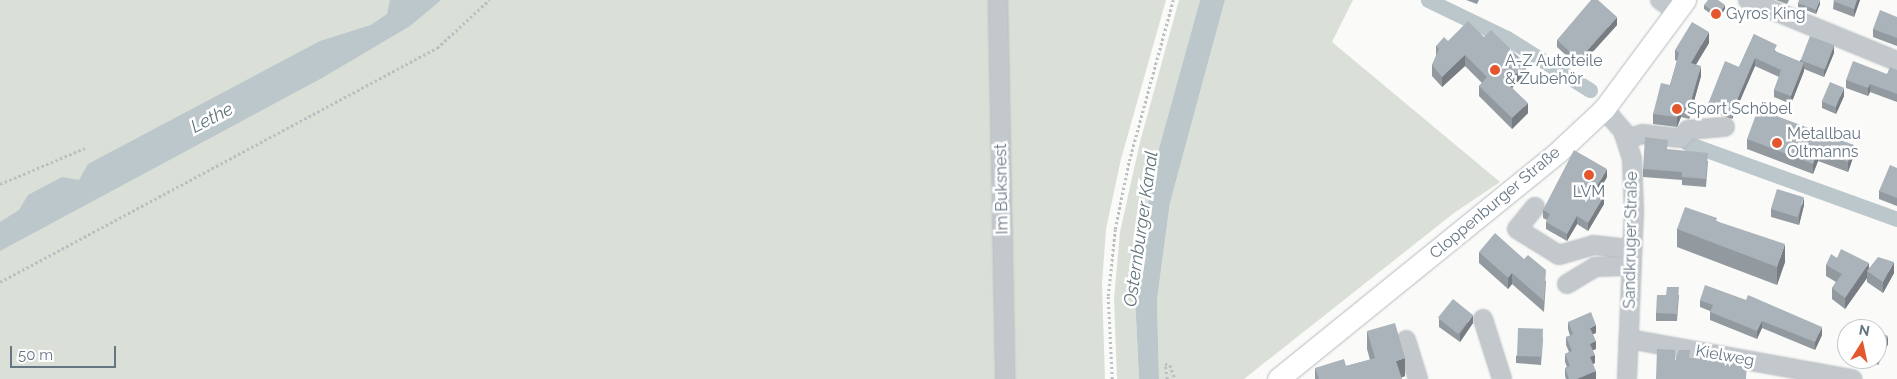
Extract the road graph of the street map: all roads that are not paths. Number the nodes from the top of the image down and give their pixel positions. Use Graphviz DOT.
graph roads {
  1 [pos="998,0"];
  2 [pos="1748,0"];
  3 [pos="1674,4"];
  4 [pos="1897,61"];
  5 [pos="1604,109"];
  6 [pos="1725,127"];
  7 [pos="1626,139"];
  8 [pos="1535,207"];
  9 [pos="1632,258"];
  10 [pos="1567,284"];
  11 [pos="1482,319"];
  12 [pos="1628,339"];
  13 [pos="1406,340"];
  14 [pos="1831,377"];
  15 [pos="1005,379"];
  16 [pos="1278,379"];
  17 [pos="1418,379"];
  18 [pos="1502,379"];
  19 [pos="1627,379"];
  20 [pos="1852,379"];
  1 -- 15 [label="street, Im Buksnest"];
  2 -- 4 [label="street"];
  3 -- 5 [label="main road, Cloppenburger Straße"];
  5 -- 7 [label="street, Sandkruger Straße"];
  5 -- 16 [label="main road, Cloppenburger Straße"];
  6 -- 7 [label="street"];
  7 -- 9 [label="street, Sandkruger Straße"];
  8 -- 9 [label="street"];
  9 -- 10 [label="street"];
  9 -- 12 [label="street, Sandkruger Straße"];
  11 -- 18 [label="street"];
  12 -- 14 [label="street, Kielweg"];
  12 -- 19 [label="street, Sandkruger Straße"];
  13 -- 17 [label="street"];
  14 -- 20 [label="street, Kielweg"];
}
